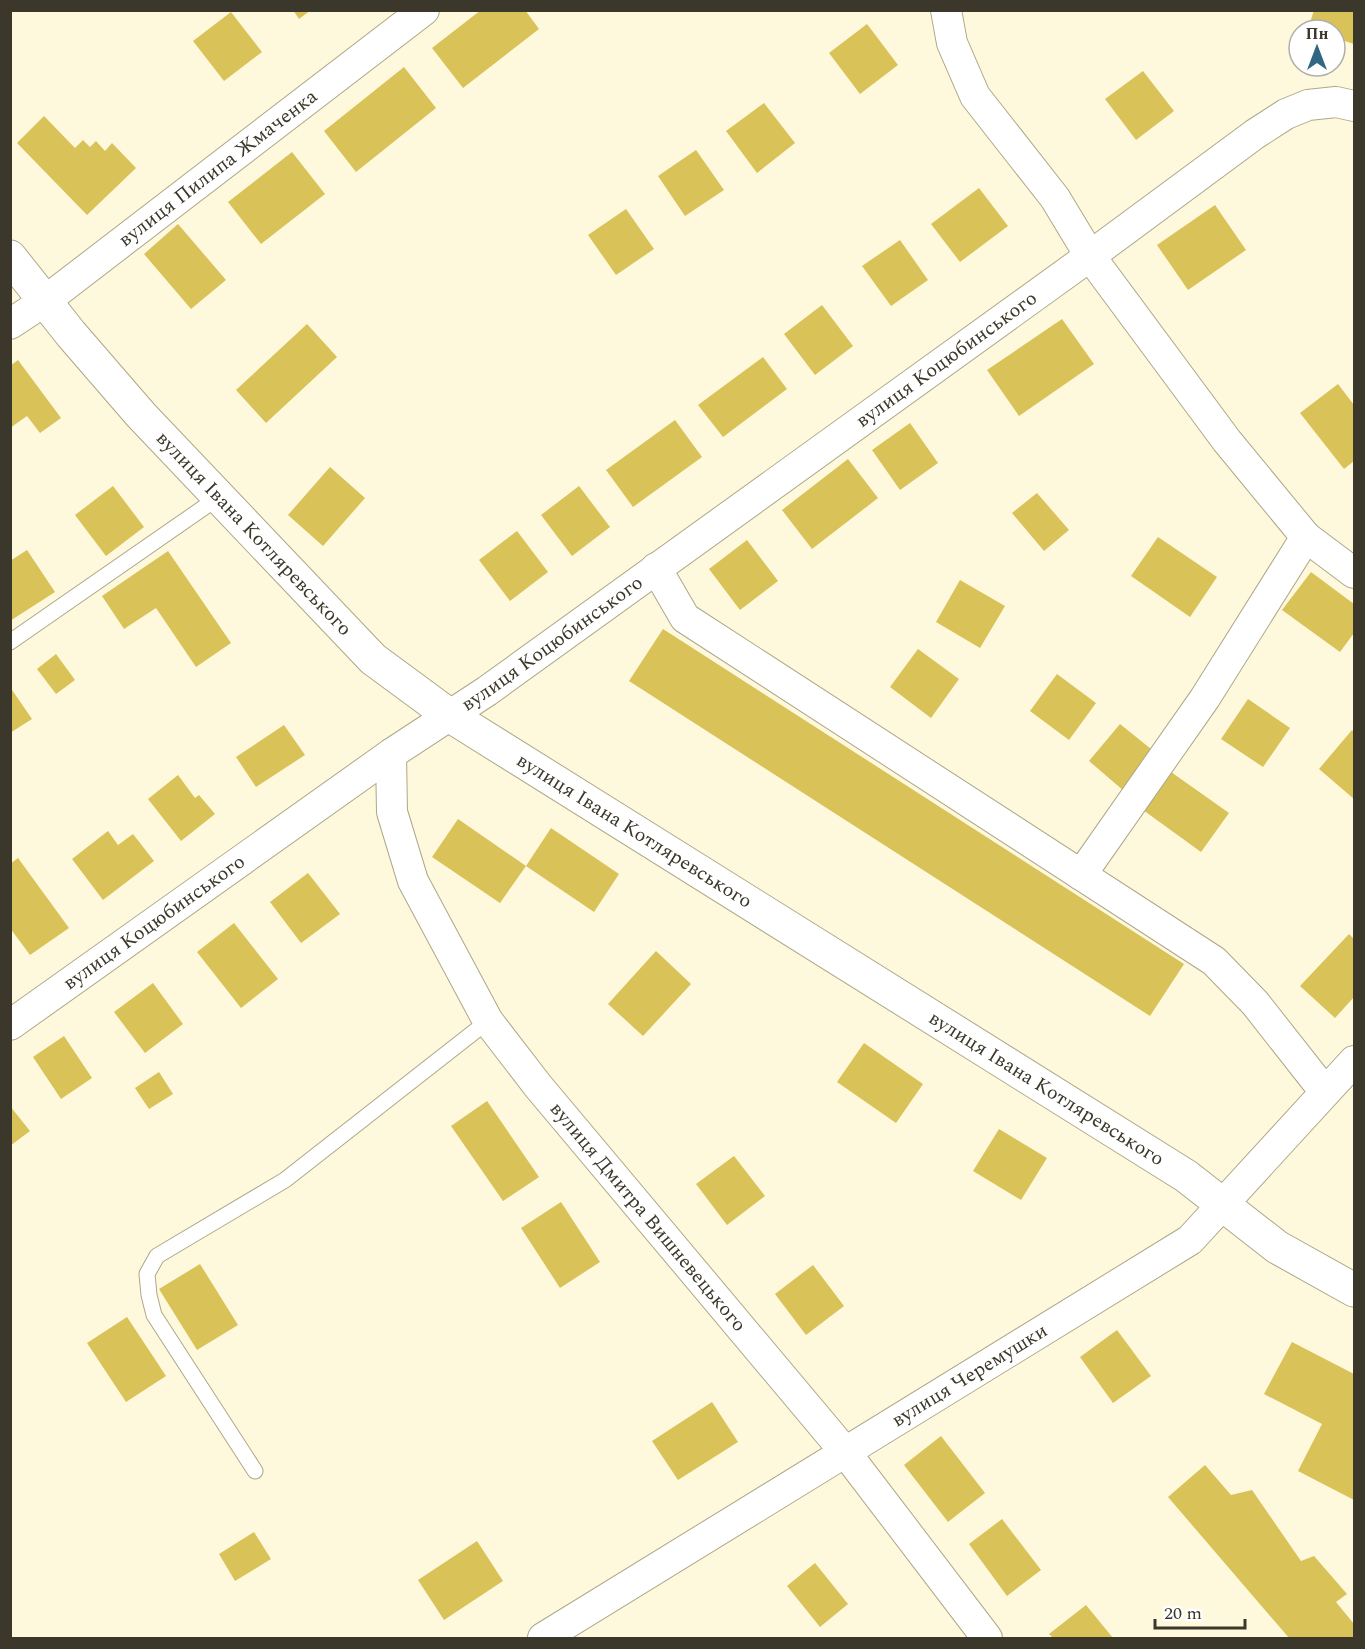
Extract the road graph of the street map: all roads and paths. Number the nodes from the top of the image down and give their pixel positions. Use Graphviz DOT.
graph roads {
  1 [pos="424,10"];
  2 [pos="946,10"];
  3 [pos="1354,106"];
  4 [pos="1090,256"];
  5 [pos="10,257"];
  6 [pos="45,301"];
  7 [pos="10,324"];
  8 [pos="219,497"];
  9 [pos="1306,537"];
  10 [pos="656,568"];
  11 [pos="1354,573"];
  12 [pos="10,642"];
  13 [pos="449,715"];
  14 [pos="392,754"];
  15 [pos="1081,875"];
  16 [pos="488,1021"];
  17 [pos="10,1025"];
  18 [pos="1354,1061"];
  19 [pos="1325,1092"];
  20 [pos="1222,1205"];
  21 [pos="1354,1290"];
  22 [pos="846,1454"];
  23 [pos="255,1472"];
  24 [pos="543,1638"];
  25 [pos="987,1638"];
  1 -- 6 [label="street, вулиця Пилипа Жмаченка"];
  2 -- 4 [label="street"];
  3 -- 4 [label="street, вулиця Коцюбинського"];
  4 -- 9 [label="street"];
  4 -- 10 [label="street, вулиця Коцюбинського"];
  5 -- 6 [label="street, вулиця Івана Котляревського"];
  6 -- 7 [label="street, вулиця Пилипа Жмаченка"];
  6 -- 8 [label="street, вулиця Івана Котляревського"];
  8 -- 12 [label="lane"];
  8 -- 13 [label="street, вулиця Івана Котляревського"];
  9 -- 11 [label="street"];
  9 -- 15 [label="street"];
  10 -- 13 [label="street, вулиця Коцюбинського"];
  10 -- 15 [label="street"];
  13 -- 14 [label="street, вулиця Коцюбинського"];
  13 -- 20 [label="street, вулиця Івана Котляревського"];
  14 -- 16 [label="street, вулиця Дмитра Вишневецького"];
  14 -- 17 [label="street, вулиця Коцюбинського"];
  15 -- 19 [label="street"];
  16 -- 22 [label="street, вулиця Дмитра Вишневецького"];
  16 -- 23 [label="lane"];
  18 -- 19 [label="street, вулиця Черемушки"];
  19 -- 20 [label="street, вулиця Черемушки"];
  20 -- 21 [label="street, вулиця Івана Котляревського"];
  20 -- 22 [label="street, вулиця Черемушки"];
  22 -- 24 [label="street, вулиця Черемушки"];
  22 -- 25 [label="street, вулиця Дмитра Вишневецького"];
}
